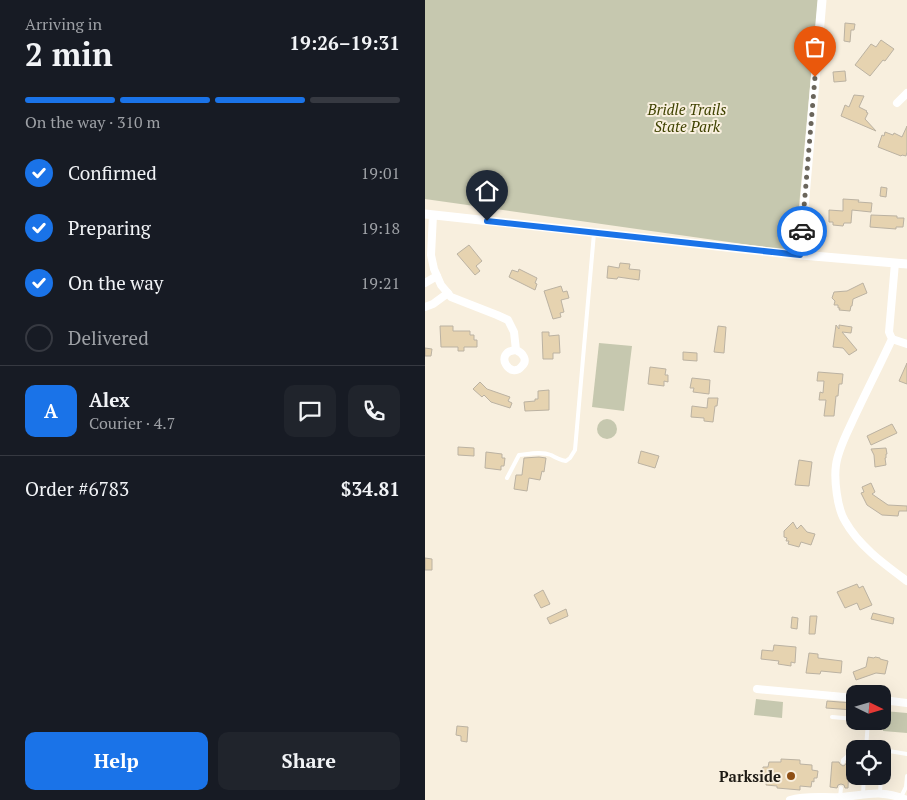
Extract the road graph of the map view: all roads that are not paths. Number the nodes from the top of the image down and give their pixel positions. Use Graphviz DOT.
graph roads {
  1 [pos="822,0"];
  2 [pos="907,93"];
  3 [pos="897,103"];
  4 [pos="429,215"];
  5 [pos="595,233"];
  6 [pos="800,255"];
  7 [pos="895,263"];
  8 [pos="907,264"];
  9 [pos="437,276"];
  10 [pos="425,283"];
  11 [pos="448,293"];
  12 [pos="425,307"];
  13 [pos="893,339"];
  14 [pos="907,344"];
  15 [pos="516,350"];
  16 [pos="507,478"];
  17 [pos="907,581"];
  18 [pos="757,688"];
  19 [pos="846,697"];
  20 [pos="891,701"];
  21 [pos="907,703"];
  22 [pos="832,717"];
  23 [pos="846,718"];
  24 [pos="891,751"];
  25 [pos="907,754"];
  26 [pos="846,757"];
  27 [pos="843,762"];
  28 [pos="907,776"];
  29 [pos="864,785"];
  30 [pos="880,785"];
  31 [pos="841,788"];
  32 [pos="880,792"];
  33 [pos="863,794"];
  34 [pos="841,797"];
  35 [pos="903,799"];
  36 [pos="790,800"];
  1 -- 6 [label="street"];
  2 -- 3 [label="street"];
  4 -- 5 [label="street"];
  4 -- 9 [label="street"];
  5 -- 6 [label="street"];
  5 -- 16 [label="lane"];
  6 -- 7 [label="street"];
  7 -- 8 [label="street"];
  7 -- 13 [label="street"];
  9 -- 10 [label="street"];
  9 -- 11 [label="street"];
  11 -- 12 [label="street"];
  11 -- 15 [label="street"];
  13 -- 14 [label="street"];
  13 -- 17 [label="street"];
  18 -- 19 [label="street"];
  20 -- 21 [label="street"];
  22 -- 23 [label="lane"];
  24 -- 25 [label="lane"];
  26 -- 27 [label="lane"];
  28 -- 35 [label="lane"];
  29 -- 33 [label="lane"];
  30 -- 32 [label="lane"];
  31 -- 34 [label="lane"];
  32 -- 33 [label="street"];
  32 -- 35 [label="street"];
  33 -- 34 [label="street"];
  34 -- 36 [label="street"];
}
